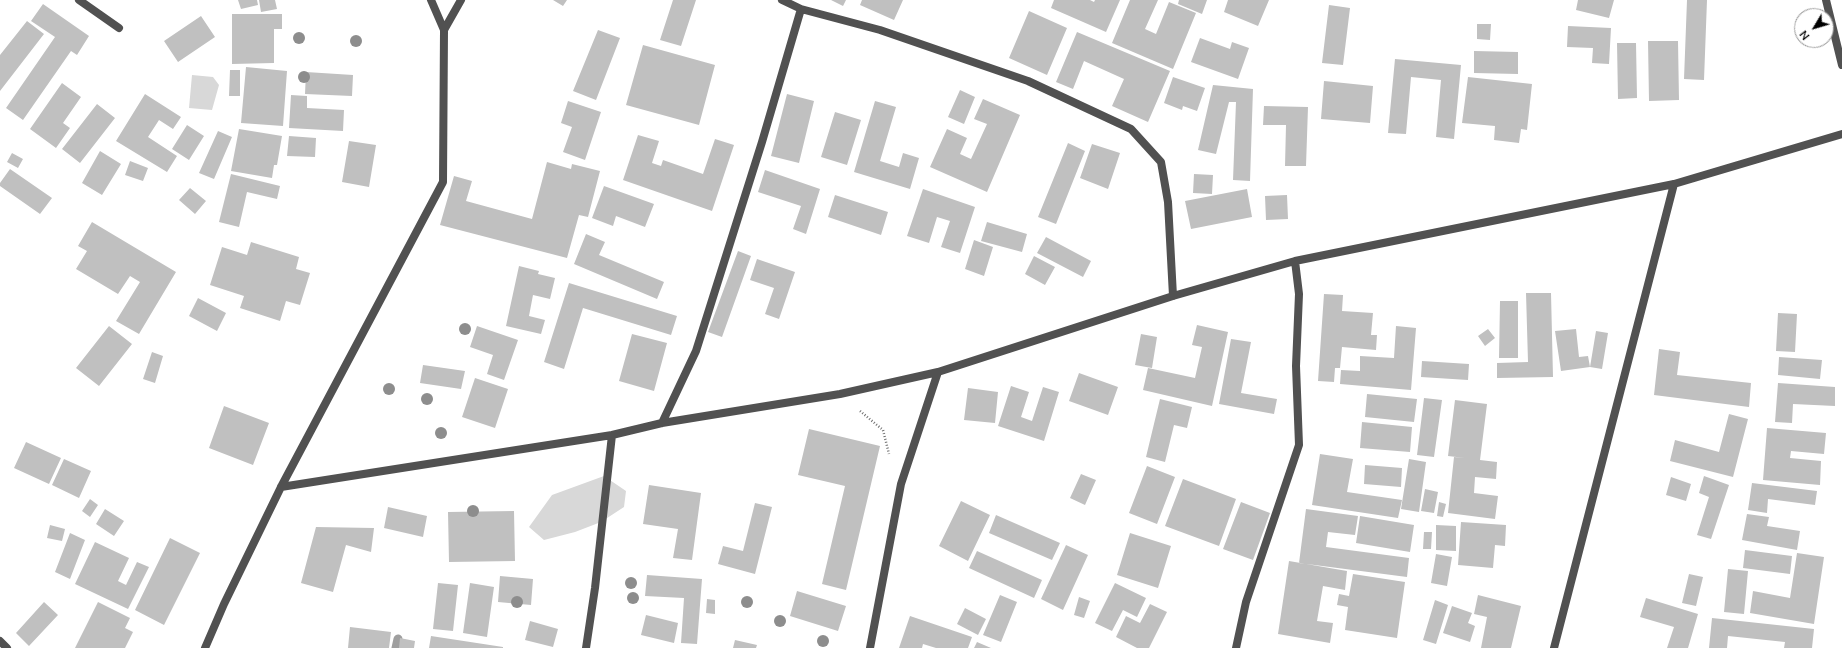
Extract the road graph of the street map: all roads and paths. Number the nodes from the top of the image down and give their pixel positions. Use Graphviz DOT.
graph roads {
  1 [pos="79,0"];
  2 [pos="431,0"];
  3 [pos="461,0"];
  4 [pos="782,0"];
  5 [pos="1826,0"];
  6 [pos="801,9"];
  7 [pos="119,28"];
  8 [pos="444,30"];
  9 [pos="1842,65"];
  10 [pos="1842,134"];
  11 [pos="1674,184"];
  12 [pos="1295,261"];
  13 [pos="1173,296"];
  14 [pos="938,372"];
  15 [pos="840,394"];
  16 [pos="662,423"];
  17 [pos="612,435"];
  18 [pos="890,458"];
  19 [pos="281,487"];
  20 [pos="0,641"];
  21 [pos="7,648"];
  22 [pos="205,648"];
  23 [pos="586,648"];
  24 [pos="870,648"];
  25 [pos="1236,648"];
  26 [pos="1554,648"];
  1 -- 7 [label="street"];
  2 -- 8 [label="street"];
  3 -- 8 [label="street"];
  4 -- 6 [label="street"];
  5 -- 9 [label="street"];
  6 -- 13 [label="street"];
  6 -- 16 [label="street"];
  8 -- 19 [label="street"];
  10 -- 11 [label="street"];
  11 -- 12 [label="street"];
  11 -- 26 [label="street"];
  12 -- 13 [label="street"];
  12 -- 25 [label="street"];
  13 -- 14 [label="street"];
  14 -- 15 [label="street"];
  14 -- 24 [label="street"];
  15 -- 16 [label="street"];
  15 -- 18 [label="path"];
  16 -- 17 [label="street"];
  17 -- 19 [label="street"];
  17 -- 23 [label="street"];
  19 -- 22 [label="street"];
  20 -- 21 [label="street"];
}
